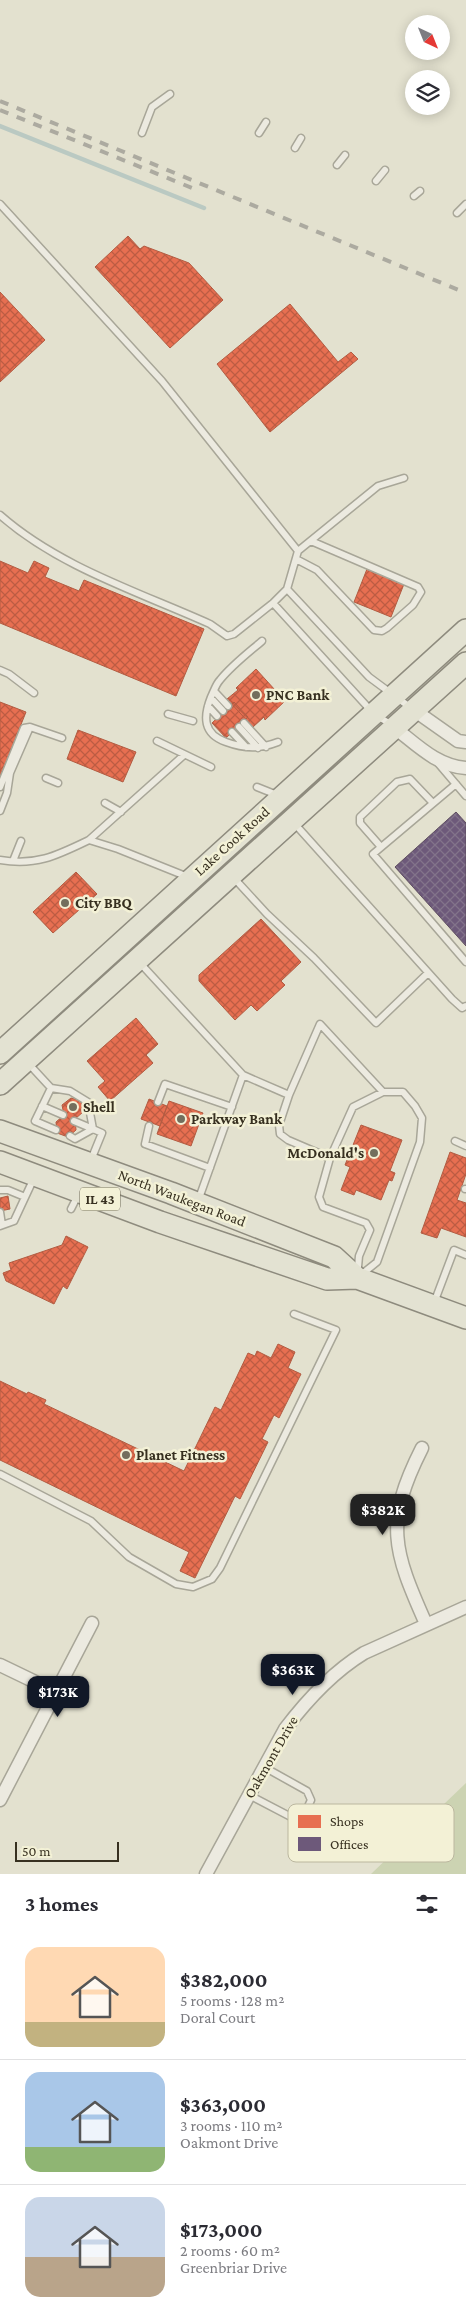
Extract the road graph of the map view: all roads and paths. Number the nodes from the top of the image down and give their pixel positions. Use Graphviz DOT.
graph roads {
  1 [pos="170,94"];
  2 [pos="266,122"];
  3 [pos="142,133"];
  4 [pos="259,133"];
  5 [pos="302,138"];
  6 [pos="295,148"];
  7 [pos="345,154"];
  8 [pos="337,166"];
  9 [pos="385,170"];
  10 [pos="376,181"];
  11 [pos="420,191"];
  12 [pos="414,196"];
  13 [pos="0,204"];
  14 [pos="466,204"];
  15 [pos="457,214"];
  16 [pos="404,478"];
  17 [pos="0,515"];
  18 [pos="311,541"];
  19 [pos="298,551"];
  20 [pos="296,559"];
  21 [pos="287,589"];
  22 [pos="273,603"];
  23 [pos="466,630"];
  24 [pos="262,640"];
  25 [pos="466,663"];
  26 [pos="0,670"];
  27 [pos="34,693"];
  28 [pos="212,694"];
  29 [pos="395,696"];
  30 [pos="208,706"];
  31 [pos="225,708"];
  32 [pos="414,710"];
  33 [pos="168,714"];
  34 [pos="374,714"];
  35 [pos="217,716"];
  36 [pos="193,721"];
  37 [pos="30,727"];
  38 [pos="396,728"];
  39 [pos="232,732"];
  40 [pos="62,738"];
  41 [pos="157,741"];
  42 [pos="278,742"];
  43 [pos="466,742"];
  44 [pos="246,747"];
  45 [pos="266,747"];
  46 [pos="258,748"];
  47 [pos="184,755"];
  48 [pos="434,759"];
  49 [pos="212,767"];
  50 [pos="466,768"];
  51 [pos="46,778"];
  52 [pos="58,783"];
  53 [pos="456,784"];
  54 [pos="258,787"];
  55 [pos="0,788"];
  56 [pos="466,796"];
  57 [pos="281,797"];
  58 [pos="432,802"];
  59 [pos="105,803"];
  60 [pos="0,811"];
  61 [pos="121,812"];
  62 [pos="292,821"];
  63 [pos="89,840"];
  64 [pos="21,841"];
  65 [pos="381,847"];
  66 [pos="0,860"];
  67 [pos="13,861"];
  68 [pos="232,875"];
  69 [pos="192,878"];
  70 [pos="138,960"];
  71 [pos="466,962"];
  72 [pos="428,973"];
  73 [pos="466,1006"];
  74 [pos="0,1053"];
  75 [pos="26,1061"];
  76 [pos="243,1076"];
  77 [pos="0,1084"];
  78 [pos="51,1088"];
  79 [pos="383,1092"];
  80 [pos="289,1095"];
  81 [pos="158,1102"];
  82 [pos="42,1106"];
  83 [pos="232,1107"];
  84 [pos="63,1115"];
  85 [pos="74,1120"];
  86 [pos="149,1126"];
  87 [pos="93,1129"];
  88 [pos="0,1130"];
  89 [pos="56,1130"];
  90 [pos="70,1136"];
  91 [pos="455,1141"];
  92 [pos="466,1146"];
  93 [pos="330,1158"];
  94 [pos="0,1162"];
  95 [pos="90,1164"];
  96 [pos="210,1168"];
  97 [pos="35,1175"];
  98 [pos="0,1190"];
  99 [pos="25,1196"];
  100 [pos="197,1203"];
  101 [pos="0,1212"];
  102 [pos="1,1226"];
  103 [pos="466,1255"];
  104 [pos="357,1278"];
  105 [pos="432,1306"];
  106 [pos="294,1314"];
  107 [pos="466,1318"];
  108 [pos="422,1448"];
  109 [pos="0,1474"];
  110 [pos="466,1606"];
  111 [pos="92,1623"];
  112 [pos="426,1624"];
  113 [pos="0,1665"];
  114 [pos="56,1692"];
  115 [pos="264,1767"];
  116 [pos="249,1795"];
  117 [pos="0,1800"];
  118 [pos="309,1804"];
  119 [pos="288,1815"];
  120 [pos="206,1874"];
  1 -- 3 [label="lane"];
  2 -- 4 [label="lane"];
  5 -- 6 [label="lane"];
  7 -- 8 [label="lane"];
  9 -- 10 [label="lane"];
  11 -- 12 [label="lane"];
  13 -- 19 [label="lane"];
  14 -- 15 [label="lane"];
  16 -- 18 [label="lane"];
  17 -- 22 [label="lane"];
  18 -- 19 [label="lane"];
  18 -- 20 [label="lane"];
  19 -- 20 [label="lane"];
  20 -- 21 [label="lane"];
  21 -- 22 [label="lane"];
  21 -- 29 [label="lane"];
  22 -- 34 [label="lane"];
  23 -- 29 [label="main road, Lake Cook Road"];
  24 -- 28 [label="lane"];
  25 -- 32 [label="main road, Lake Cook Road"];
  26 -- 27 [label="lane"];
  28 -- 30 [label="lane"];
  28 -- 31 [label="lane"];
  29 -- 32 [label="lane"];
  29 -- 34 [label="main road, Lake Cook Road"];
  30 -- 35 [label="lane"];
  30 -- 44 [label="lane"];
  32 -- 38 [label="main road, Lake Cook Road"];
  32 -- 43 [label="street"];
  33 -- 36 [label="lane"];
  34 -- 38 [label="lane"];
  34 -- 57 [label="main road, Lake Cook Road"];
  37 -- 40 [label="lane"];
  37 -- 55 [label="lane"];
  37 -- 60 [label="lane"];
  38 -- 48 [label="street"];
  38 -- 62 [label="main road, Lake Cook Road"];
  39 -- 44 [label="lane"];
  41 -- 47 [label="lane"];
  42 -- 45 [label="lane"];
  44 -- 46 [label="lane"];
  45 -- 46 [label="lane"];
  45 -- 46 [label="lane"];
  47 -- 49 [label="lane"];
  47 -- 61 [label="lane"];
  48 -- 50 [label="street"];
  48 -- 53 [label="lane"];
  51 -- 52 [label="lane"];
  53 -- 56 [label="lane"];
  53 -- 58 [label="lane"];
  54 -- 57 [label="lane"];
  57 -- 69 [label="main road, Lake Cook Road"];
  58 -- 65 [label="lane"];
  58 -- 65 [label="lane"];
  59 -- 61 [label="lane"];
  61 -- 63 [label="lane"];
  62 -- 68 [label="main road, Lake Cook Road"];
  62 -- 72 [label="lane"];
  63 -- 67 [label="lane"];
  63 -- 69 [label="lane"];
  64 -- 67 [label="lane"];
  65 -- 71 [label="lane"];
  66 -- 67 [label="lane"];
  68 -- 70 [label="main road, Lake Cook Road"];
  68 -- 72 [label="lane"];
  69 -- 74 [label="main road, Lake Cook Road"];
  70 -- 75 [label="main road, Lake Cook Road"];
  70 -- 76 [label="lane"];
  72 -- 73 [label="lane"];
  75 -- 77 [label="main road, Lake Cook Road"];
  75 -- 78 [label="lane"];
  76 -- 80 [label="lane"];
  76 -- 83 [label="lane"];
  78 -- 82 [label="lane"];
  78 -- 87 [label="lane"];
  79 -- 80 [label="lane"];
  79 -- 93 [label="lane"];
  79 -- 104 [label="lane"];
  80 -- 93 [label="lane"];
  81 -- 83 [label="lane"];
  82 -- 84 [label="lane"];
  82 -- 89 [label="lane"];
  83 -- 96 [label="lane"];
  85 -- 87 [label="lane"];
  86 -- 96 [label="lane"];
  87 -- 90 [label="lane"];
  87 -- 95 [label="lane"];
  88 -- 95 [label="main road, North Waukegan Road / IL 43"];
  91 -- 92 [label="lane"];
  93 -- 104 [label="lane"];
  94 -- 97 [label="main road, North Waukegan Road / IL 43"];
  95 -- 100 [label="main road, North Waukegan Road / IL 43"];
  96 -- 100 [label="lane"];
  97 -- 99 [label="lane"];
  97 -- 104 [label="main road, North Waukegan Road / IL 43"];
  98 -- 99 [label="lane"];
  99 -- 102 [label="lane"];
  100 -- 104 [label="main road, North Waukegan Road / IL 43"];
  101 -- 102 [label="lane"];
  103 -- 105 [label="lane"];
  104 -- 105 [label="main road, North Waukegan Road / IL 43"];
  105 -- 107 [label="main road, North Waukegan Road / IL 43"];
  106 -- 109 [label="lane"];
  108 -- 112 [label="street"];
  110 -- 112 [label="street, Oakmont Drive"];
  111 -- 114 [label="street"];
  112 -- 115 [label="street, Oakmont Drive"];
  113 -- 114 [label="street"];
  114 -- 117 [label="street"];
  115 -- 116 [label="street, Oakmont Drive"];
  115 -- 118 [label="lane"];
  116 -- 119 [label="lane"];
  116 -- 120 [label="street, Oakmont Drive"];
}
